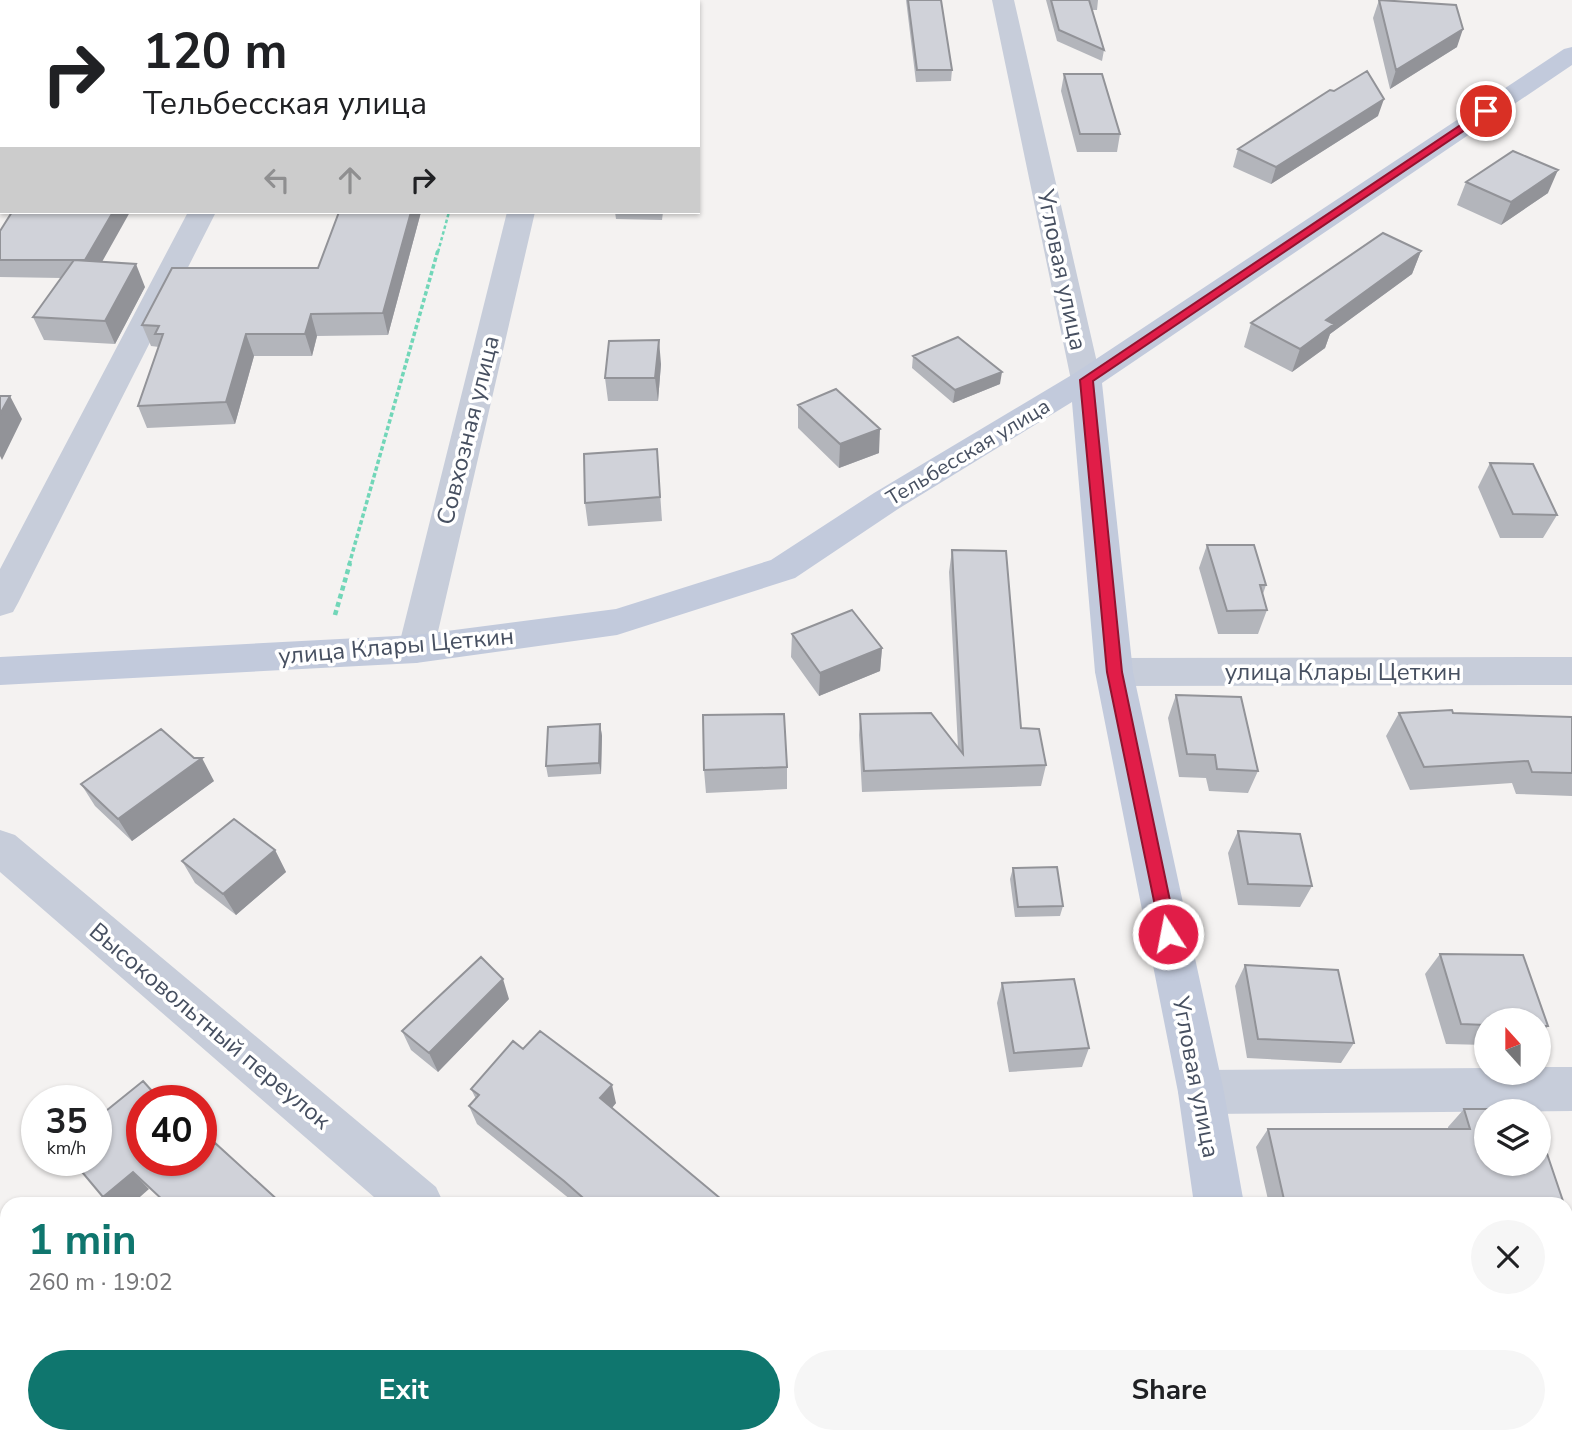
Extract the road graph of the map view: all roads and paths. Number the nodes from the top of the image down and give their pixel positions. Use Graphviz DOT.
graph roads {
  1 [pos="1003,0"];
  2 [pos="1572,54"];
  3 [pos="201,214"];
  4 [pos="448,214"];
  5 [pos="521,214"];
  6 [pos="1086,380"];
  7 [pos="783,569"];
  8 [pos="0,603"];
  9 [pos="416,649"];
  10 [pos="324,654"];
  11 [pos="0,671"];
  12 [pos="1572,671"];
  13 [pos="1114,672"];
  14 [pos="0,847"];
  15 [pos="1572,1089"];
  16 [pos="1201,1092"];
  17 [pos="411,1197"];
  18 [pos="1218,1197"];
  1 -- 6 [label="street, Угловая улица"];
  2 -- 6 [label="street, Тельбесская улица"];
  3 -- 8 [label="street"];
  4 -- 10 [label="path"];
  5 -- 9 [label="street, Совхозная улица"];
  6 -- 7 [label="street, Тельбесская улица"];
  6 -- 13 [label="street, Угловая улица"];
  7 -- 9 [label="street, улица Клары Цеткин"];
  9 -- 10 [label="street, улица Клары Цеткин"];
  10 -- 11 [label="street, улица Клары Цеткин"];
  12 -- 13 [label="street, улица Клары Цеткин"];
  13 -- 16 [label="street, Угловая улица"];
  14 -- 17 [label="street, Высоковольтный переулок"];
  15 -- 16 [label="street"];
  16 -- 18 [label="street, Угловая улица"];
}
